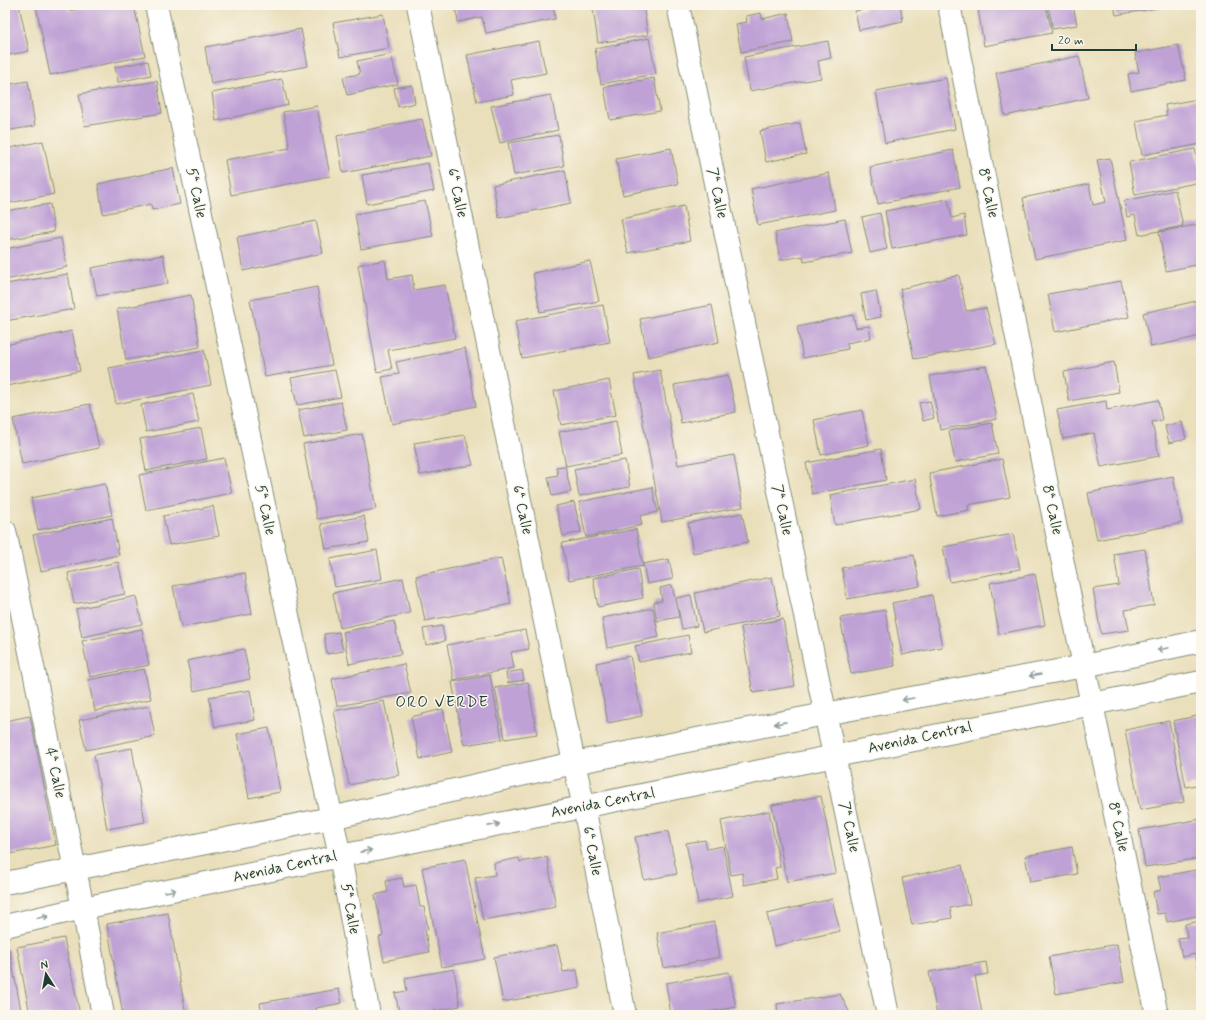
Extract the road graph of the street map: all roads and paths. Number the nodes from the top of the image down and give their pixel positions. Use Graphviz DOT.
graph roads {
  1 [pos="156,5"];
  2 [pos="418,5"];
  3 [pos="678,5"];
  4 [pos="949,5"];
  5 [pos="5,531"];
  6 [pos="1201,641"];
  7 [pos="1084,666"];
  8 [pos="1201,682"];
  9 [pos="1093,703"];
  10 [pos="825,714"];
  11 [pos="834,756"];
  12 [pos="574,763"];
  13 [pos="584,807"];
  14 [pos="331,818"];
  15 [pos="340,856"];
  16 [pos="75,870"];
  17 [pos="5,883"];
  18 [pos="83,908"];
  19 [pos="5,926"];
  20 [pos="103,1015"];
  21 [pos="369,1015"];
  22 [pos="625,1015"];
  23 [pos="888,1015"];
  24 [pos="1157,1015"];
  1 -- 14 [label="street, 5ª Calle"];
  2 -- 12 [label="street, 6ª Calle"];
  3 -- 10 [label="street, 7ª Calle"];
  4 -- 7 [label="street, 8ª Calle"];
  5 -- 16 [label="street, 4ª Calle"];
  6 -- 7 [label="street, one-way"];
  7 -- 9 [label="street, 8ª Calle"];
  7 -- 10 [label="street, one-way"];
  8 -- 9 [label="street, Avenida Central"];
  9 -- 11 [label="street, Avenida Central"];
  9 -- 24 [label="street, 8ª Calle"];
  10 -- 11 [label="street, 7ª Calle"];
  10 -- 12 [label="street, one-way"];
  11 -- 13 [label="street, Avenida Central"];
  11 -- 23 [label="street, 7ª Calle"];
  12 -- 13 [label="street, 6ª Calle"];
  12 -- 14 [label="street"];
  15 -- 13 [label="street, Avenida Central, one-way"];
  13 -- 22 [label="street, 6ª Calle"];
  14 -- 15 [label="street, 5ª Calle"];
  14 -- 16 [label="street"];
  18 -- 15 [label="street, Avenida Central, one-way"];
  15 -- 21 [label="street, 5ª Calle"];
  16 -- 17 [label="street"];
  16 -- 18 [label="street, 4ª Calle"];
  19 -- 18 [label="street, Avenida Central, one-way"];
  18 -- 20 [label="street, 4ª Calle"];
}
